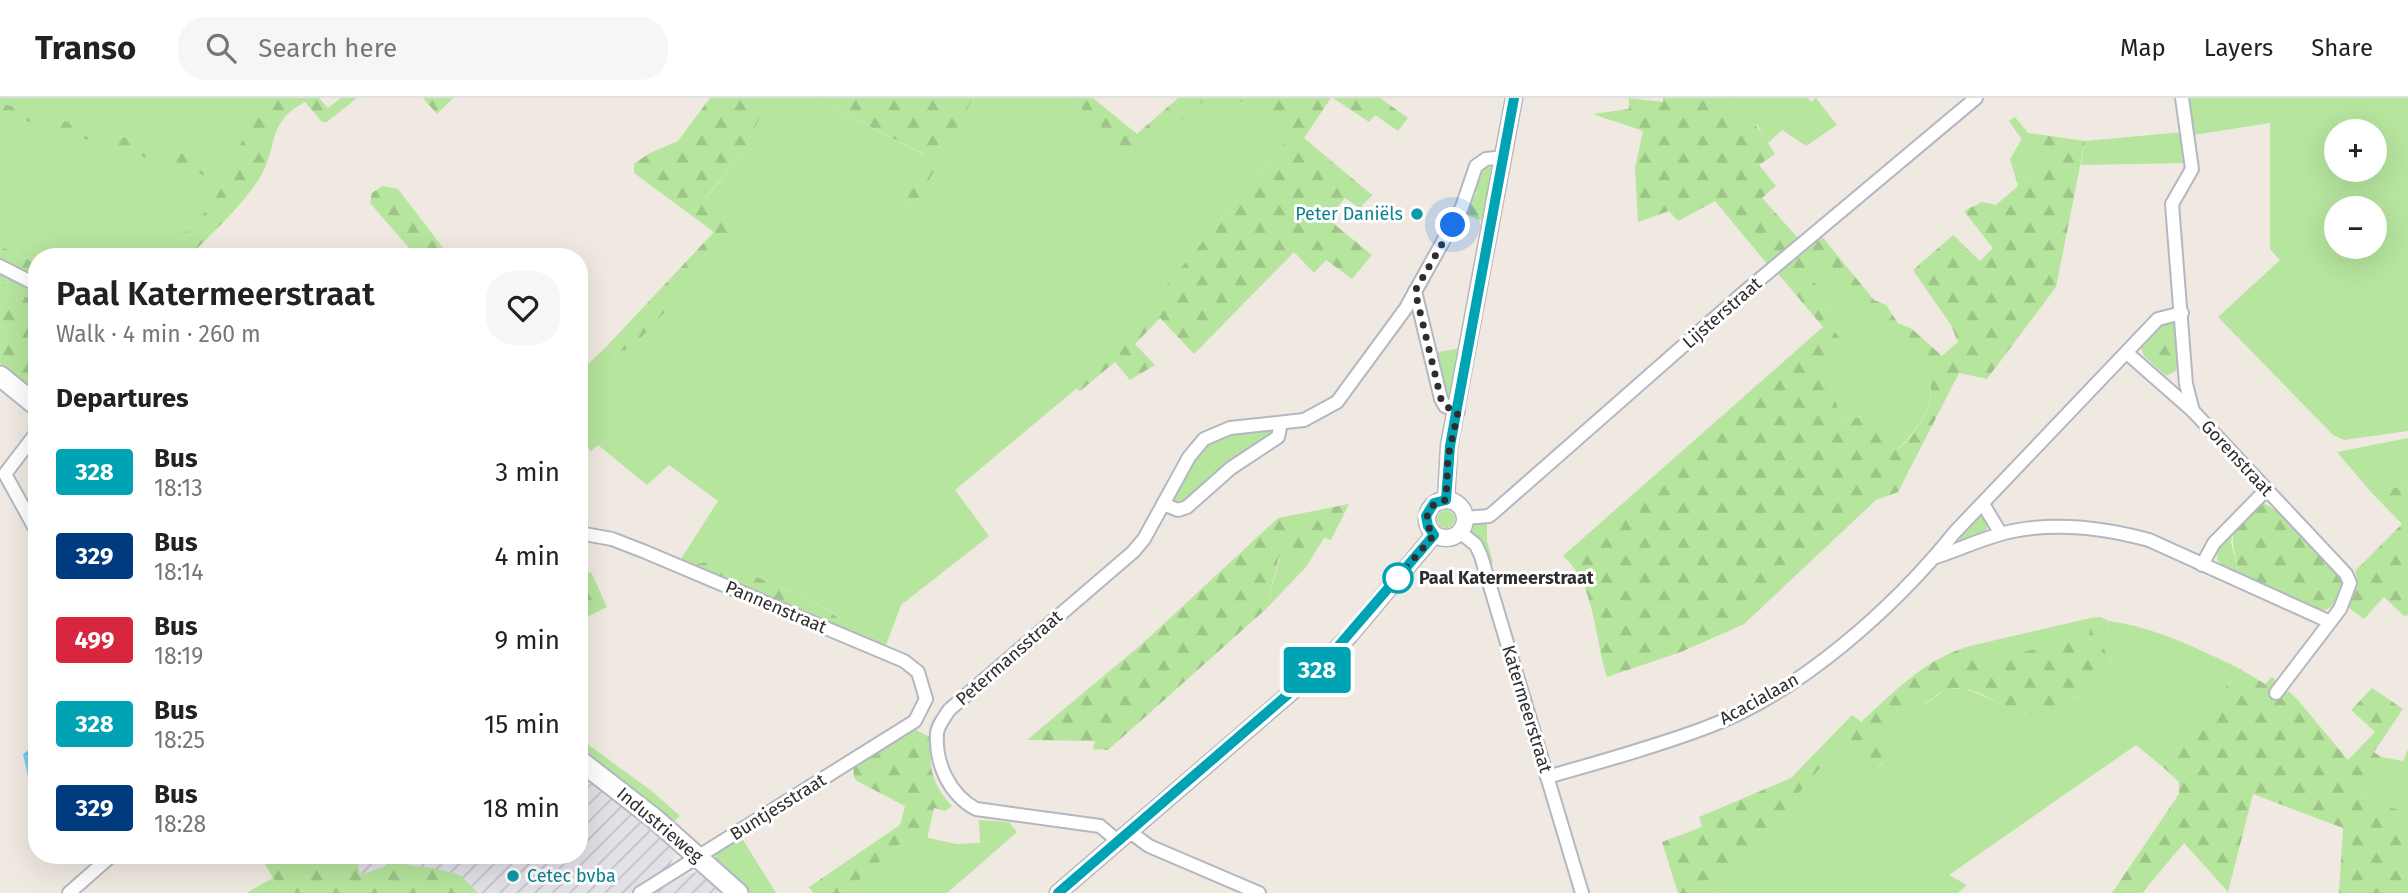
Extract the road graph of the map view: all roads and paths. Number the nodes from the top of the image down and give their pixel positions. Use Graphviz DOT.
graph roads {
  1 [pos="1514,98"];
  2 [pos="1976,98"];
  3 [pos="2182,98"];
  4 [pos="1504,157"];
  5 [pos="0,266"];
  6 [pos="28,280"];
  7 [pos="1415,291"];
  8 [pos="2182,313"];
  9 [pos="2127,353"];
  10 [pos="0,376"];
  11 [pos="28,399"];
  12 [pos="2193,411"];
  13 [pos="1458,412"];
  14 [pos="1281,423"];
  15 [pos="28,444"];
  16 [pos="2266,490"];
  17 [pos="1446,500"];
  18 [pos="1163,504"];
  19 [pos="1983,504"];
  20 [pos="28,516"];
  21 [pos="1463,525"];
  22 [pos="2001,534"];
  23 [pos="588,535"];
  24 [pos="1434,535"];
  25 [pos="1934,558"];
  26 [pos="2202,565"];
  27 [pos="2328,621"];
  28 [pos="2276,693"];
  29 [pos="926,699"];
  30 [pos="949,710"];
  31 [pos="915,721"];
  32 [pos="937,733"];
  33 [pos="588,767"];
  34 [pos="1547,778"];
  35 [pos="1124,837"];
  36 [pos="699,857"];
  37 [pos="102,864"];
  38 [pos="69,893"];
  39 [pos="640,893"];
  40 [pos="738,893"];
  41 [pos="1058,893"];
  42 [pos="1259,893"];
  43 [pos="1582,893"];
  1 -- 4 [label="street"];
  2 -- 21 [label="street, Lijsterstraat"];
  3 -- 8 [label="street, Gorenstraat"];
  4 -- 7 [label="street, Petermansstraat"];
  4 -- 13 [label="street"];
  5 -- 6 [label="street"];
  7 -- 13 [label="street"];
  7 -- 14 [label="street, Petermansstraat"];
  8 -- 9 [label="street, Acacialaan"];
  8 -- 12 [label="street, Gorenstraat"];
  9 -- 12 [label="street"];
  9 -- 19 [label="street, Acacialaan"];
  10 -- 11 [label="main road"];
  12 -- 16 [label="street, Gorenstraat"];
  13 -- 17 [label="street"];
  14 -- 18 [label="street"];
  14 -- 18 [label="street, Petermansstraat"];
  15 -- 20 [label="street"];
  16 -- 26 [label="street"];
  16 -- 27 [label="street, Gorenstraat"];
  17 -- 21 [label="street"];
  17 -- 24 [label="street"];
  18 -- 30 [label="street, Petermansstraat"];
  19 -- 22 [label="street"];
  19 -- 25 [label="street, Acacialaan"];
  21 -- 24 [label="street"];
  21 -- 34 [label="street, Katermeerstraat"];
  22 -- 25 [label="street, Acacialaan"];
  22 -- 26 [label="street, Acacialaan"];
  23 -- 29 [label="street, Pannenstraat"];
  24 -- 35 [label="street"];
  25 -- 34 [label="street, Acacialaan"];
  26 -- 27 [label="street, Acacialaan"];
  27 -- 28 [label="street, Gorenstraat"];
  29 -- 30 [label="street"];
  29 -- 31 [label="street"];
  30 -- 32 [label="street, Petermansstraat"];
  31 -- 32 [label="street"];
  31 -- 36 [label="street, Buntjesstraat"];
  32 -- 35 [label="street"];
  33 -- 36 [label="main road, Industrieweg"];
  34 -- 43 [label="street, Katermeerstraat"];
  35 -- 41 [label="street"];
  35 -- 42 [label="street"];
  36 -- 39 [label="street, Buntjesstraat"];
  36 -- 40 [label="main road, Industrieweg"];
  37 -- 38 [label="street"];
}
